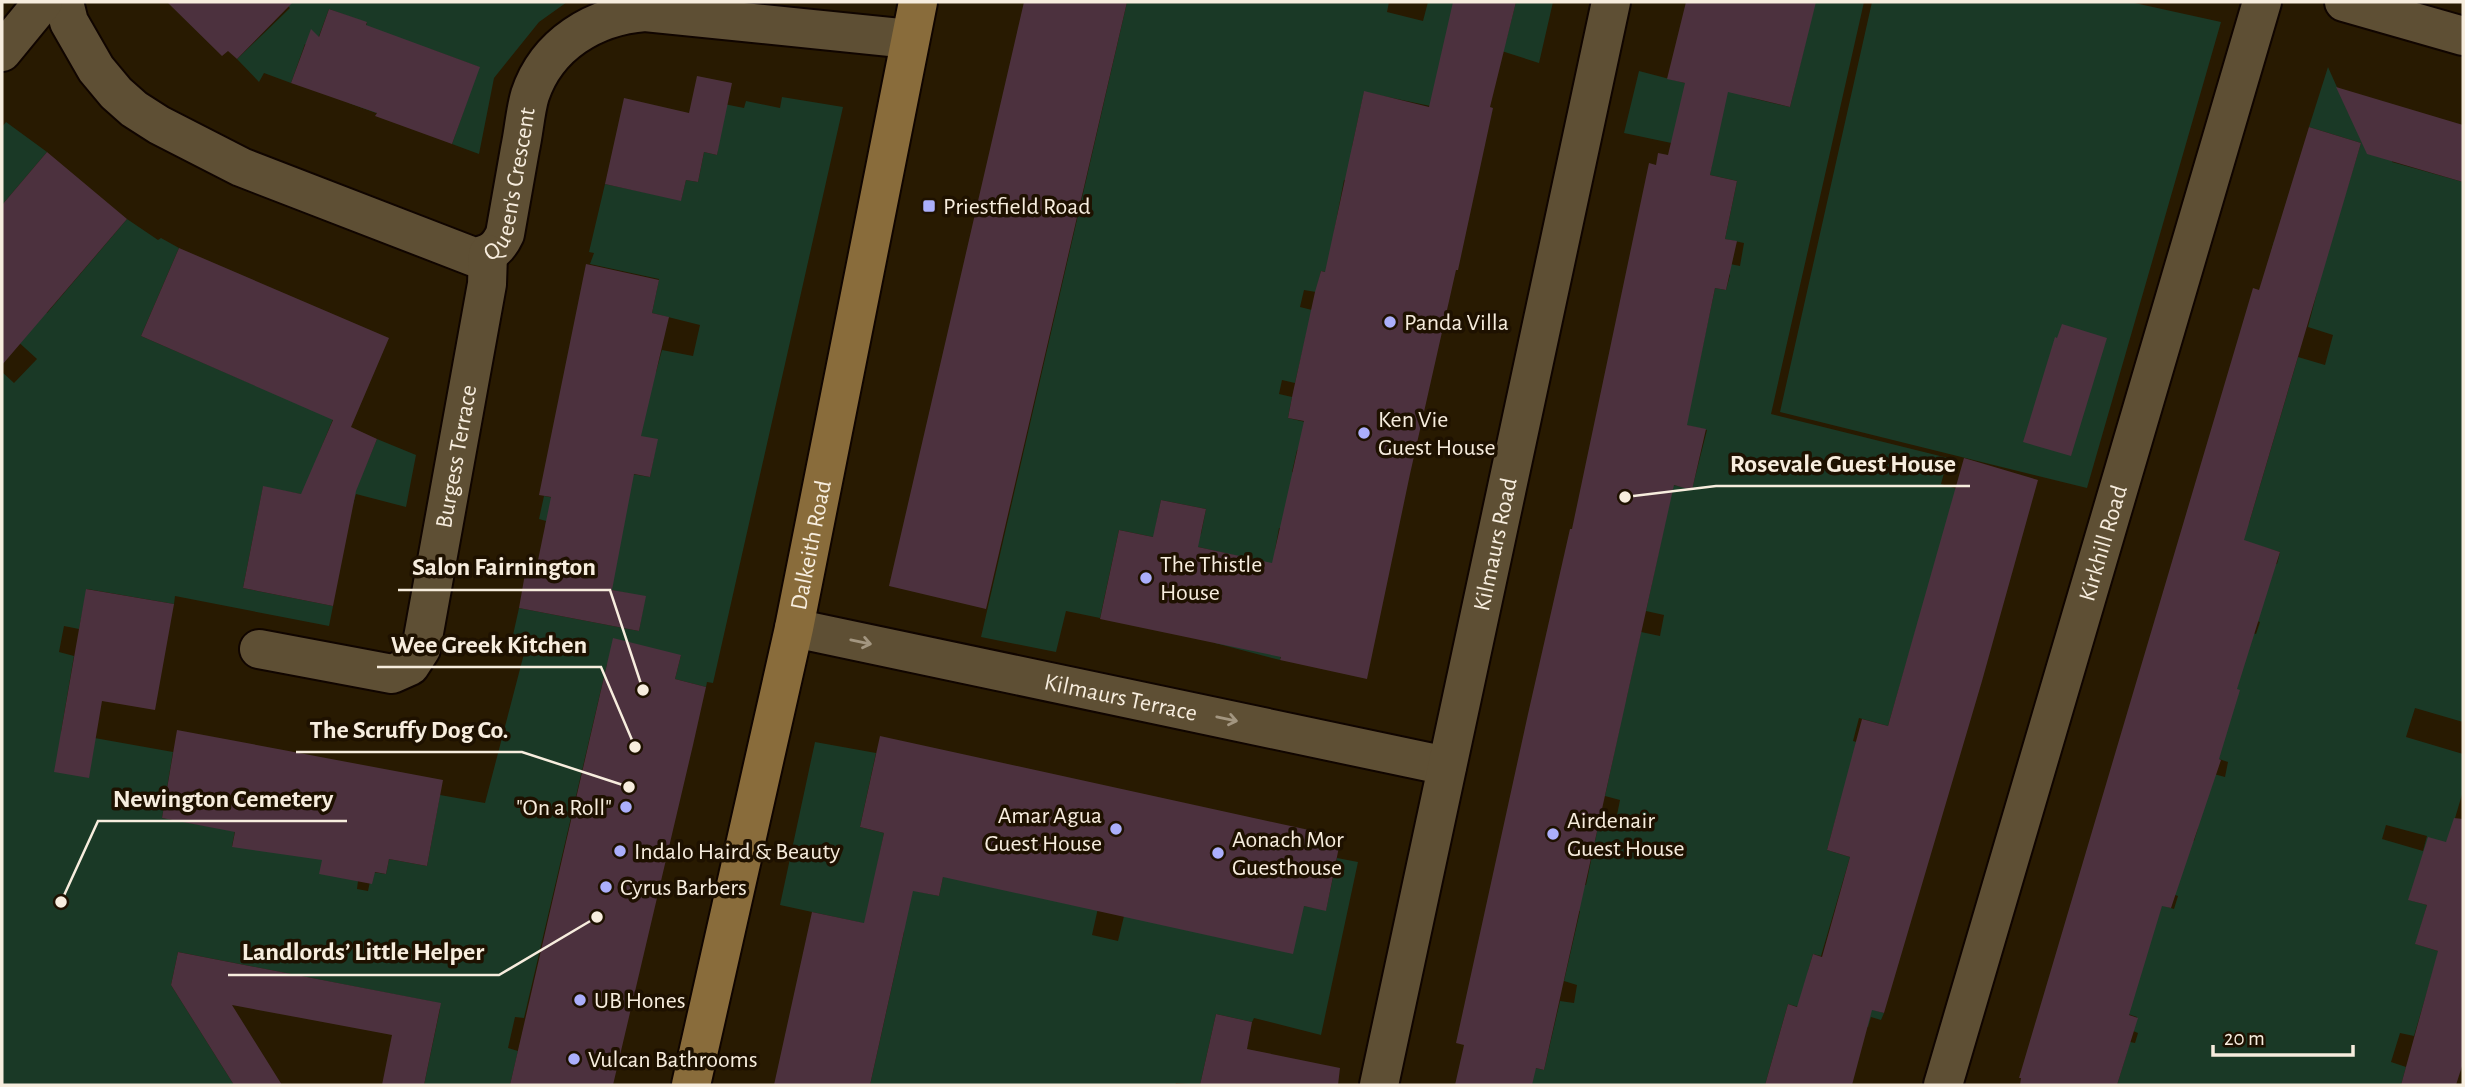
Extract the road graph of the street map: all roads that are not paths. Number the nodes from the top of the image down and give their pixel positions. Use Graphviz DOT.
graph roads {
  1 [pos="43,2"];
  2 [pos="64,2"];
  3 [pos="918,2"];
  4 [pos="1611,2"];
  5 [pos="2262,2"];
  6 [pos="2344,2"];
  7 [pos="2463,36"];
  8 [pos="910,38"];
  9 [pos="2,52"];
  10 [pos="488,254"];
  11 [pos="794,628"];
  12 [pos="259,649"];
  13 [pos="1447,766"];
  14 [pos="691,1085"];
  15 [pos="1379,1085"];
  16 [pos="1943,1085"];
  1 -- 9 [label="street"];
  2 -- 10 [label="street, Queen's Crescent"];
  3 -- 8 [label="main road, Dalkeith Road"];
  4 -- 13 [label="street, Kilmaurs Road"];
  5 -- 16 [label="street, Kirkhill Road"];
  6 -- 7 [label="street"];
  8 -- 10 [label="street, Queen's Crescent"];
  8 -- 11 [label="main road, Dalkeith Road"];
  10 -- 12 [label="street, Burgess Terrace"];
  11 -- 13 [label="street, Kilmaurs Terrace, one-way"];
  11 -- 14 [label="main road, Dalkeith Road"];
  13 -- 15 [label="street, Kilmaurs Road"];
}
